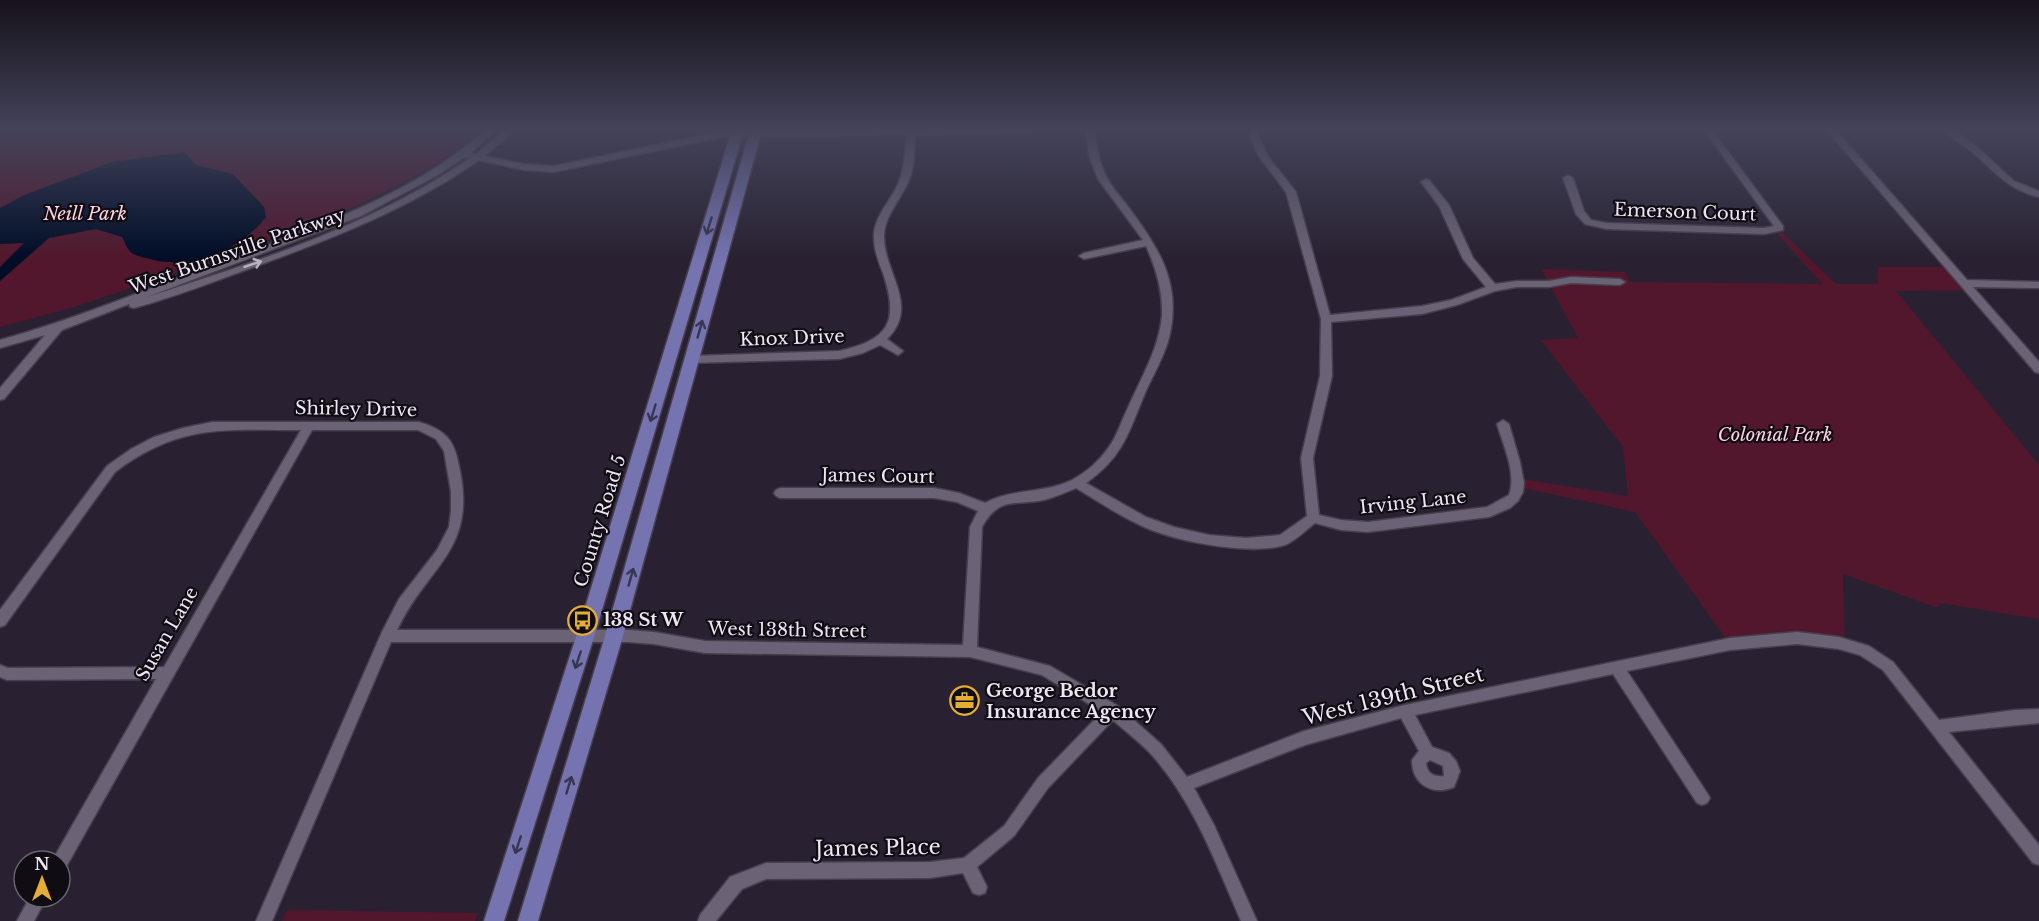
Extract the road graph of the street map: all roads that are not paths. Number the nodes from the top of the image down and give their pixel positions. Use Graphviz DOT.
graph roads {
  1 [pos="435,173"];
  2 [pos="454,173"];
  3 [pos="725,173"];
  4 [pos="744,173"];
  5 [pos="906,173"];
  6 [pos="1101,173"];
  7 [pos="1277,173"];
  8 [pos="1740,173"];
  9 [pos="1868,173"];
  10 [pos="1999,173"];
  11 [pos="1568,178"];
  12 [pos="1426,182"];
  13 [pos="2039,194"];
  14 [pos="1149,242"];
  15 [pos="1084,256"];
  16 [pos="1620,282"];
  17 [pos="1965,283"];
  18 [pos="2039,285"];
  19 [pos="1493,288"];
  20 [pos="1326,319"];
  21 [pos="58,327"];
  22 [pos="881,340"];
  23 [pos="0,344"];
  24 [pos="898,351"];
  25 [pos="692,360"];
  26 [pos="2039,369"];
  27 [pos="0,396"];
  28 [pos="1503,424"];
  29 [pos="309,426"];
  30 [pos="1077,483"];
  31 [pos="780,493"];
  32 [pos="986,509"];
  33 [pos="1312,518"];
  34 [pos="0,621"];
  35 [pos="387,636"];
  36 [pos="614,636"];
  37 [pos="585,637"];
  38 [pos="970,651"];
  39 [pos="1617,668"];
  40 [pos="0,671"];
  41 [pos="167,673"];
  42 [pos="1113,711"];
  43 [pos="1405,711"];
  44 [pos="2039,716"];
  45 [pos="1936,727"];
  46 [pos="1428,753"];
  47 [pos="1184,785"];
  48 [pos="1702,798"];
  49 [pos="67,849"];
  50 [pos="2039,857"];
  51 [pos="967,866"];
  52 [pos="978,887"];
  53 [pos="264,921"];
  54 [pos="494,921"];
  55 [pos="528,921"];
  56 [pos="706,921"];
  57 [pos="1249,921"];
  1 -- 21 [label="street, West Burnsville Parkway"];
  21 -- 2 [label="street, West Burnsville Parkway, one-way"];
  3 -- 37 [label="main road, County Road 5, one-way"];
  25 -- 4 [label="main road, one-way"];
  5 -- 22 [label="street"];
  6 -- 14 [label="street"];
  7 -- 20 [label="street"];
  8 -- 11 [label="street, Emerson Court"];
  9 -- 17 [label="street"];
  10 -- 13 [label="street"];
  12 -- 19 [label="street"];
  14 -- 15 [label="street"];
  14 -- 30 [label="street"];
  16 -- 19 [label="street"];
  17 -- 18 [label="street"];
  17 -- 26 [label="street"];
  19 -- 20 [label="street"];
  20 -- 33 [label="street"];
  21 -- 23 [label="street, West Burnsville Parkway"];
  21 -- 27 [label="street"];
  22 -- 24 [label="street"];
  22 -- 25 [label="street, Knox Drive"];
  36 -- 25 [label="main road, one-way"];
  28 -- 33 [label="street, Irving Lane"];
  29 -- 34 [label="street, Shirley Drive"];
  29 -- 35 [label="street, Shirley Drive"];
  29 -- 41 [label="street, Susan Lane"];
  30 -- 32 [label="street"];
  30 -- 33 [label="street"];
  31 -- 32 [label="street, James Court"];
  32 -- 38 [label="street"];
  35 -- 37 [label="street, West 138th Street"];
  35 -- 53 [label="street, Shirley Drive"];
  36 -- 37 [label="street, West 138th Street"];
  36 -- 38 [label="street, West 138th Street"];
  55 -- 36 [label="main road, one-way"];
  37 -- 54 [label="main road, County Road 5, one-way"];
  38 -- 42 [label="street, West 138th Street"];
  39 -- 43 [label="street, West 139th Street"];
  39 -- 45 [label="street, West 139th Street"];
  39 -- 48 [label="street"];
  40 -- 41 [label="street"];
  41 -- 49 [label="street, Susan Lane"];
  42 -- 47 [label="street, West 138th Street"];
  42 -- 51 [label="street, James Place"];
  43 -- 46 [label="street"];
  43 -- 47 [label="street, West 139th Street"];
  44 -- 45 [label="street"];
  45 -- 50 [label="street, West 139th Street"];
  47 -- 57 [label="street, West 138th Street"];
  51 -- 52 [label="street"];
  51 -- 56 [label="street, James Place"];
}
